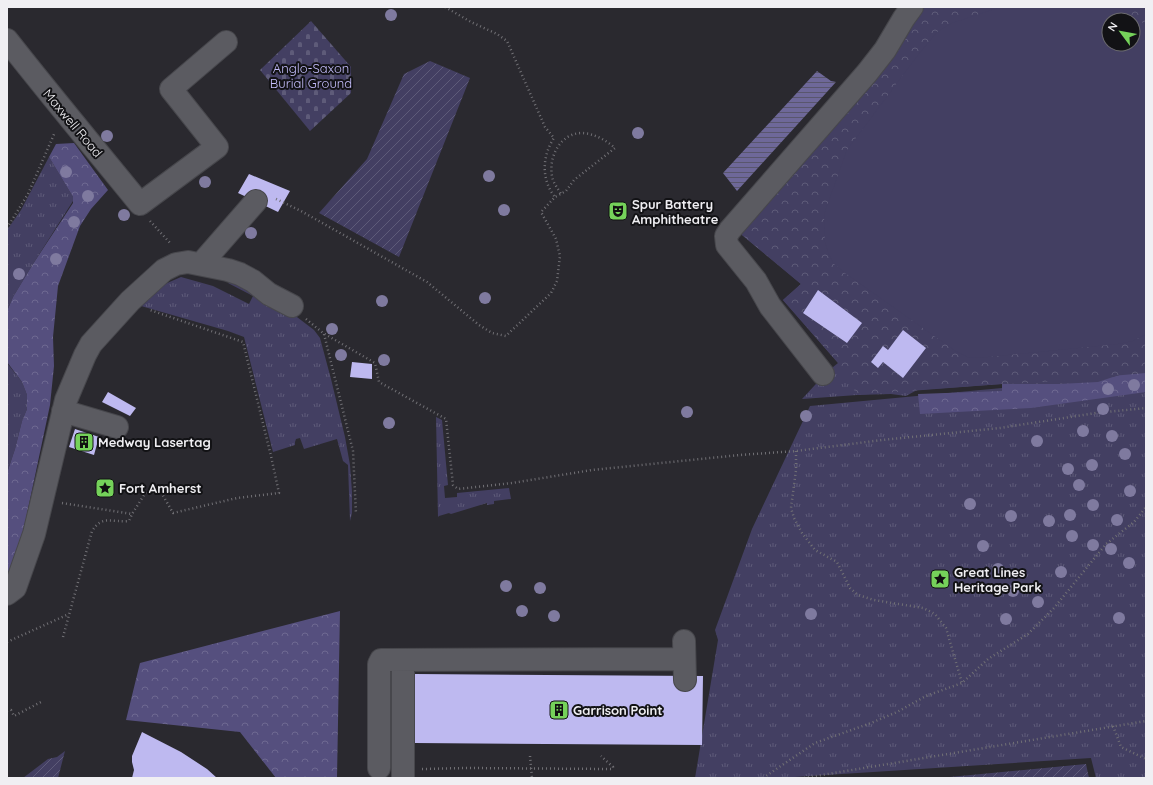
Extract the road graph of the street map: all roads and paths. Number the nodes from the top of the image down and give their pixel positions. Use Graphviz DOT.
graph roads {
  1 [pos="445,7"];
  2 [pos="912,7"];
  3 [pos="7,40"];
  4 [pos="226,42"];
  5 [pos="64,111"];
  6 [pos="561,194"];
  7 [pos="555,197"];
  8 [pos="256,201"];
  9 [pos="301,211"];
  10 [pos="151,223"];
  11 [pos="7,228"];
  12 [pos="168,241"];
  13 [pos="201,264"];
  14 [pos="130,301"];
  15 [pos="292,306"];
  16 [pos="323,333"];
  17 [pos="822,374"];
  18 [pos="1146,408"];
  19 [pos="63,411"];
  20 [pos="117,427"];
  21 [pos="796,451"];
  22 [pos="42,500"];
  23 [pos="1146,507"];
  24 [pos="132,514"];
  25 [pos="356,514"];
  26 [pos="7,594"];
  27 [pos="69,614"];
  28 [pos="63,637"];
  29 [pos="7,642"];
  30 [pos="403,660"];
  31 [pos="685,660"];
  32 [pos="962,683"];
  33 [pos="40,702"];
  34 [pos="7,711"];
  35 [pos="1146,720"];
  36 [pos="1113,726"];
  37 [pos="530,756"];
  38 [pos="601,756"];
  39 [pos="1146,759"];
  40 [pos="379,768"];
  41 [pos="403,769"];
  42 [pos="532,769"];
  43 [pos="532,778"];
  44 [pos="763,778"];
  45 [pos="804,778"];
  1 -- 7 [label="path"];
  2 -- 17 [label="street"];
  3 -- 5 [label="street, Maxwell Road"];
  4 -- 5 [label="street, Maxwell Road"];
  5 -- 11 [label="path"];
  6 -- 6 [label="path"];
  6 -- 7 [label="path"];
  7 -- 9 [label="path"];
  8 -- 13 [label="street"];
  10 -- 12 [label="path"];
  13 -- 14 [label="street"];
  13 -- 15 [label="street"];
  14 -- 19 [label="street"];
  14 -- 24 [label="path"];
  15 -- 16 [label="path"];
  16 -- 21 [label="path"];
  16 -- 25 [label="path"];
  18 -- 21 [label="path"];
  19 -- 20 [label="street"];
  19 -- 22 [label="street"];
  21 -- 32 [label="path"];
  22 -- 24 [label="path"];
  22 -- 26 [label="street"];
  23 -- 32 [label="path"];
  24 -- 27 [label="path"];
  27 -- 28 [label="path"];
  27 -- 29 [label="path"];
  30 -- 31 [label="street"];
  30 -- 40 [label="street"];
  30 -- 41 [label="street"];
  32 -- 44 [label="path"];
  33 -- 34 [label="path"];
  35 -- 36 [label="path"];
  36 -- 39 [label="path"];
  36 -- 45 [label="path"];
  37 -- 42 [label="path"];
  38 -- 42 [label="path"];
  41 -- 42 [label="path"];
  42 -- 43 [label="path"];
}
